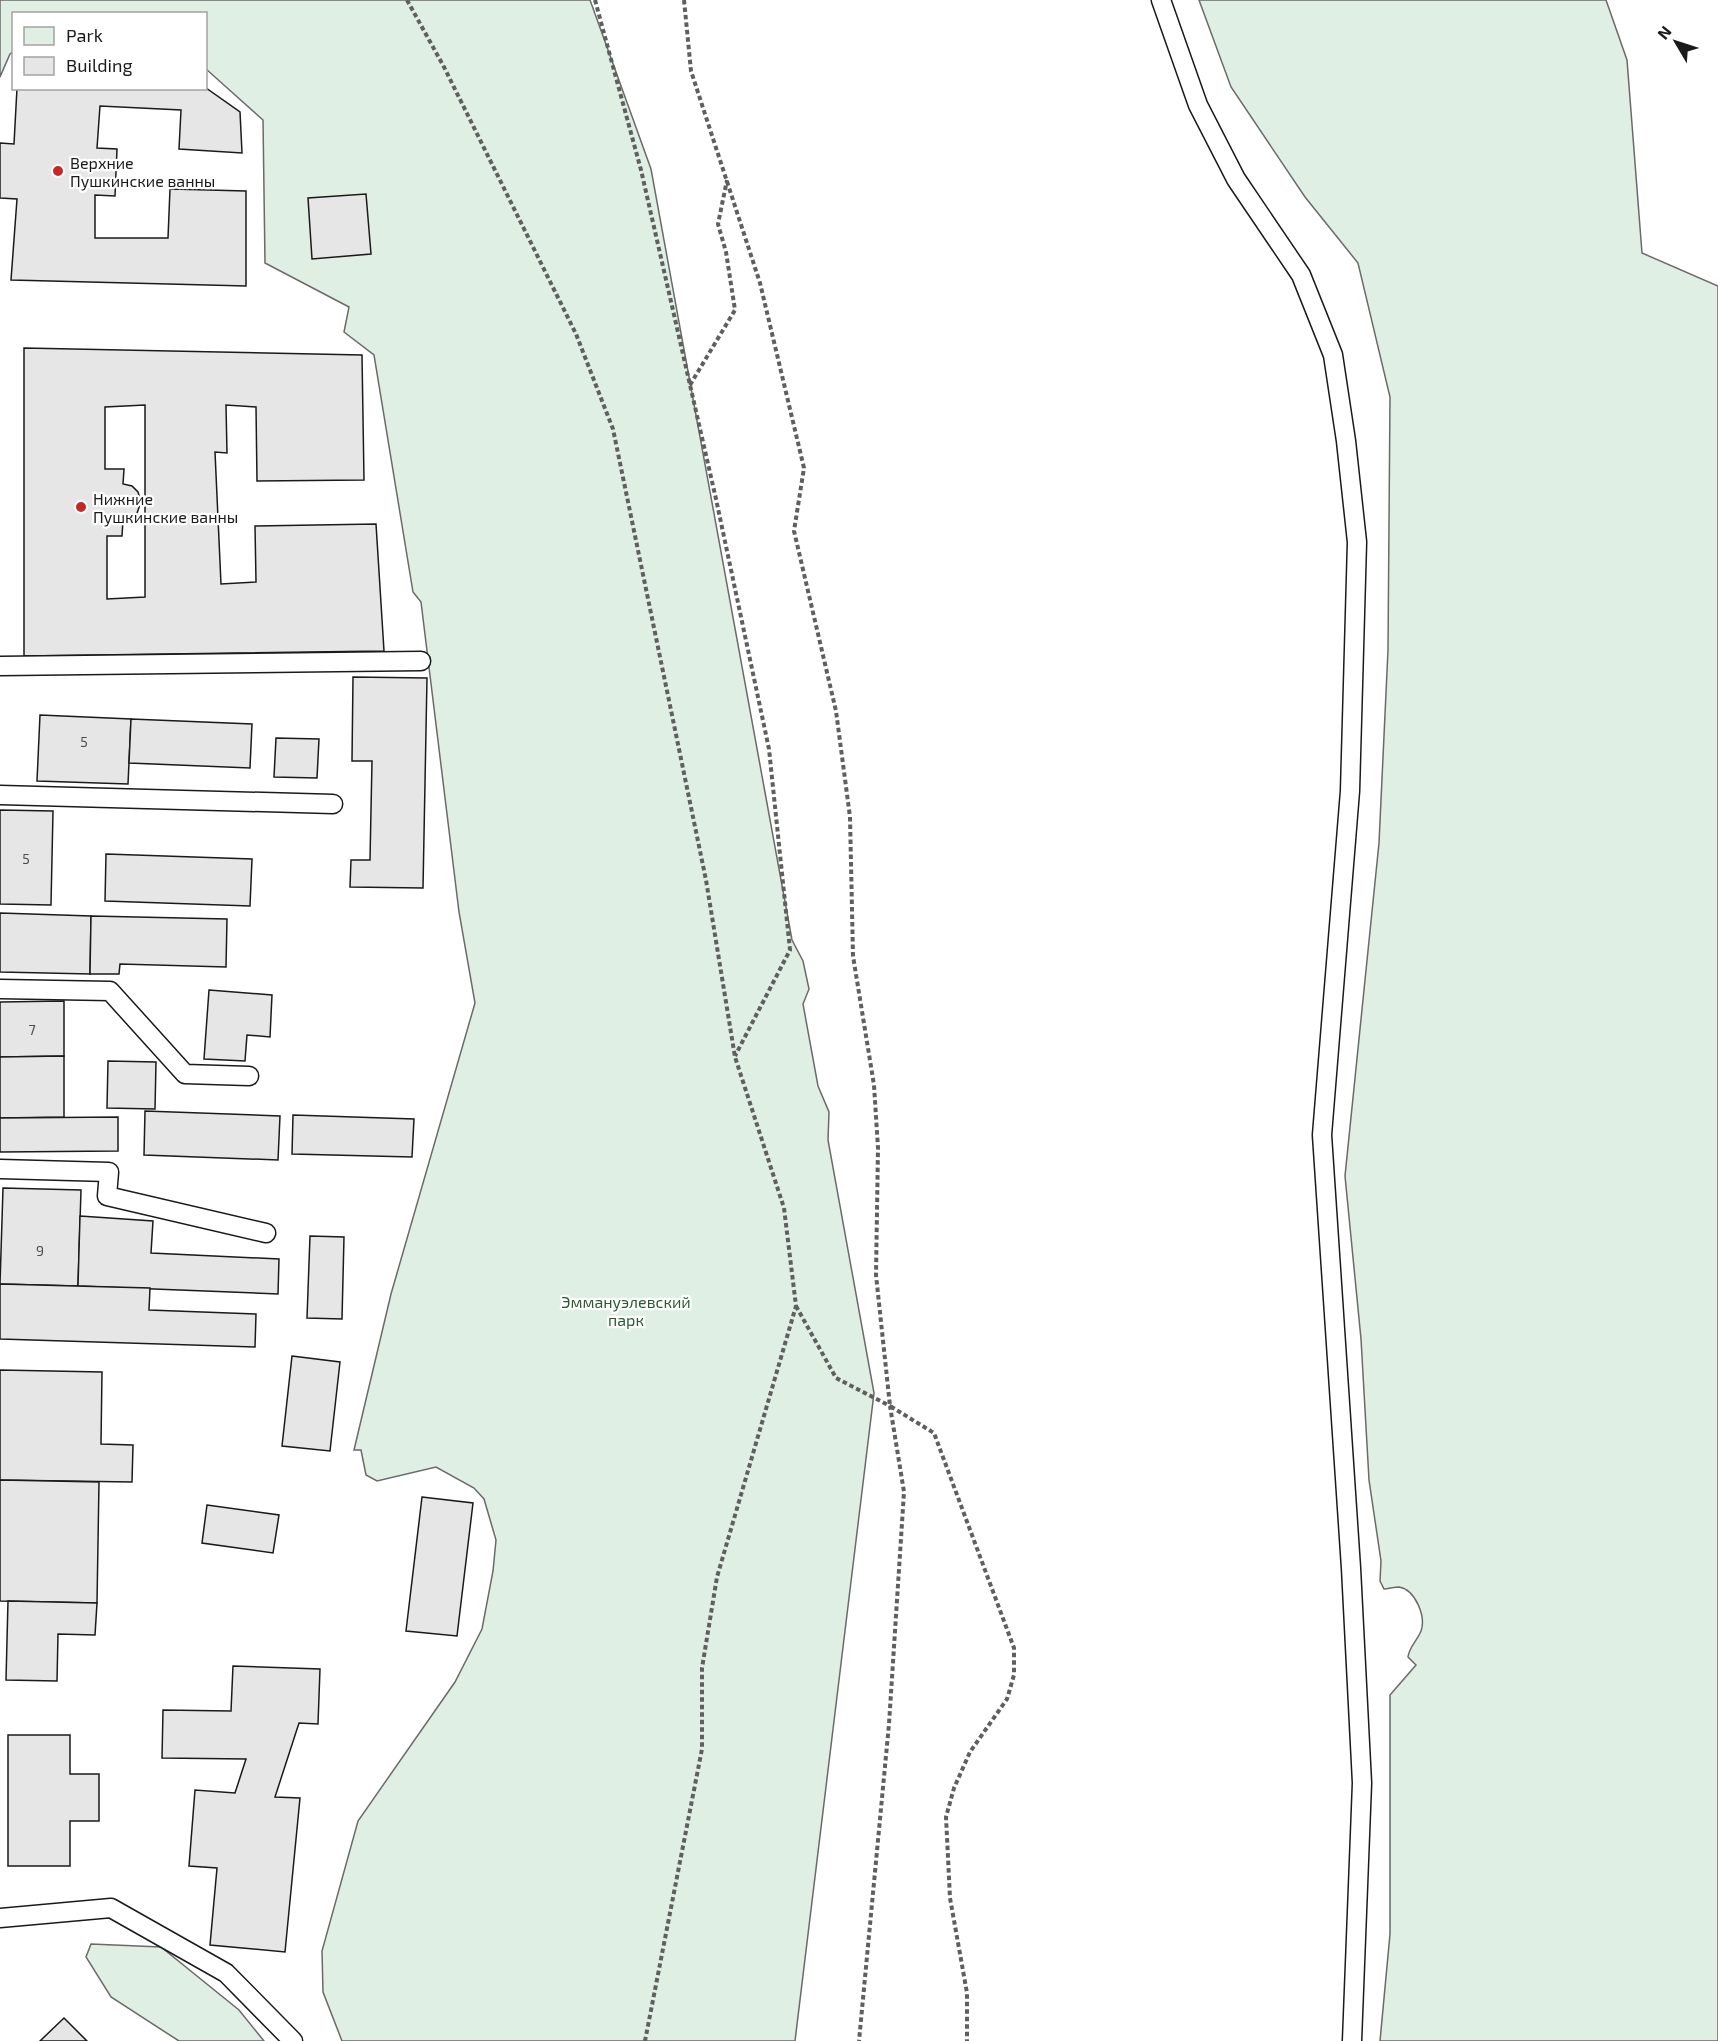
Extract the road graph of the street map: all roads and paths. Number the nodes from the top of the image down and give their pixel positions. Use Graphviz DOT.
graph roads {
  1 [pos="407,0"];
  2 [pos="595,0"];
  3 [pos="684,0"];
  4 [pos="1161,0"];
  5 [pos="727,179"];
  6 [pos="690,386"];
  7 [pos="421,661"];
  8 [pos="0,666"];
  9 [pos="0,795"];
  10 [pos="333,804"];
  11 [pos="0,989"];
  12 [pos="735,1057"];
  13 [pos="249,1076"];
  14 [pos="0,1169"];
  15 [pos="266,1233"];
  16 [pos="796,1306"];
  17 [pos="890,1406"];
  18 [pos="0,1918"];
  19 [pos="292,2041"];
  20 [pos="645,2041"];
  21 [pos="859,2041"];
  22 [pos="967,2041"];
  23 [pos="1352,2041"];
  1 -- 12 [label="path"];
  2 -- 6 [label="path"];
  3 -- 5 [label="path"];
  4 -- 23 [label="lane"];
  5 -- 6 [label="path"];
  5 -- 17 [label="path"];
  6 -- 12 [label="path"];
  7 -- 8 [label="lane"];
  9 -- 10 [label="lane"];
  11 -- 13 [label="lane"];
  12 -- 16 [label="path"];
  14 -- 15 [label="lane"];
  16 -- 17 [label="path"];
  16 -- 20 [label="path"];
  17 -- 21 [label="path"];
  17 -- 22 [label="path"];
  18 -- 19 [label="lane"];
}
